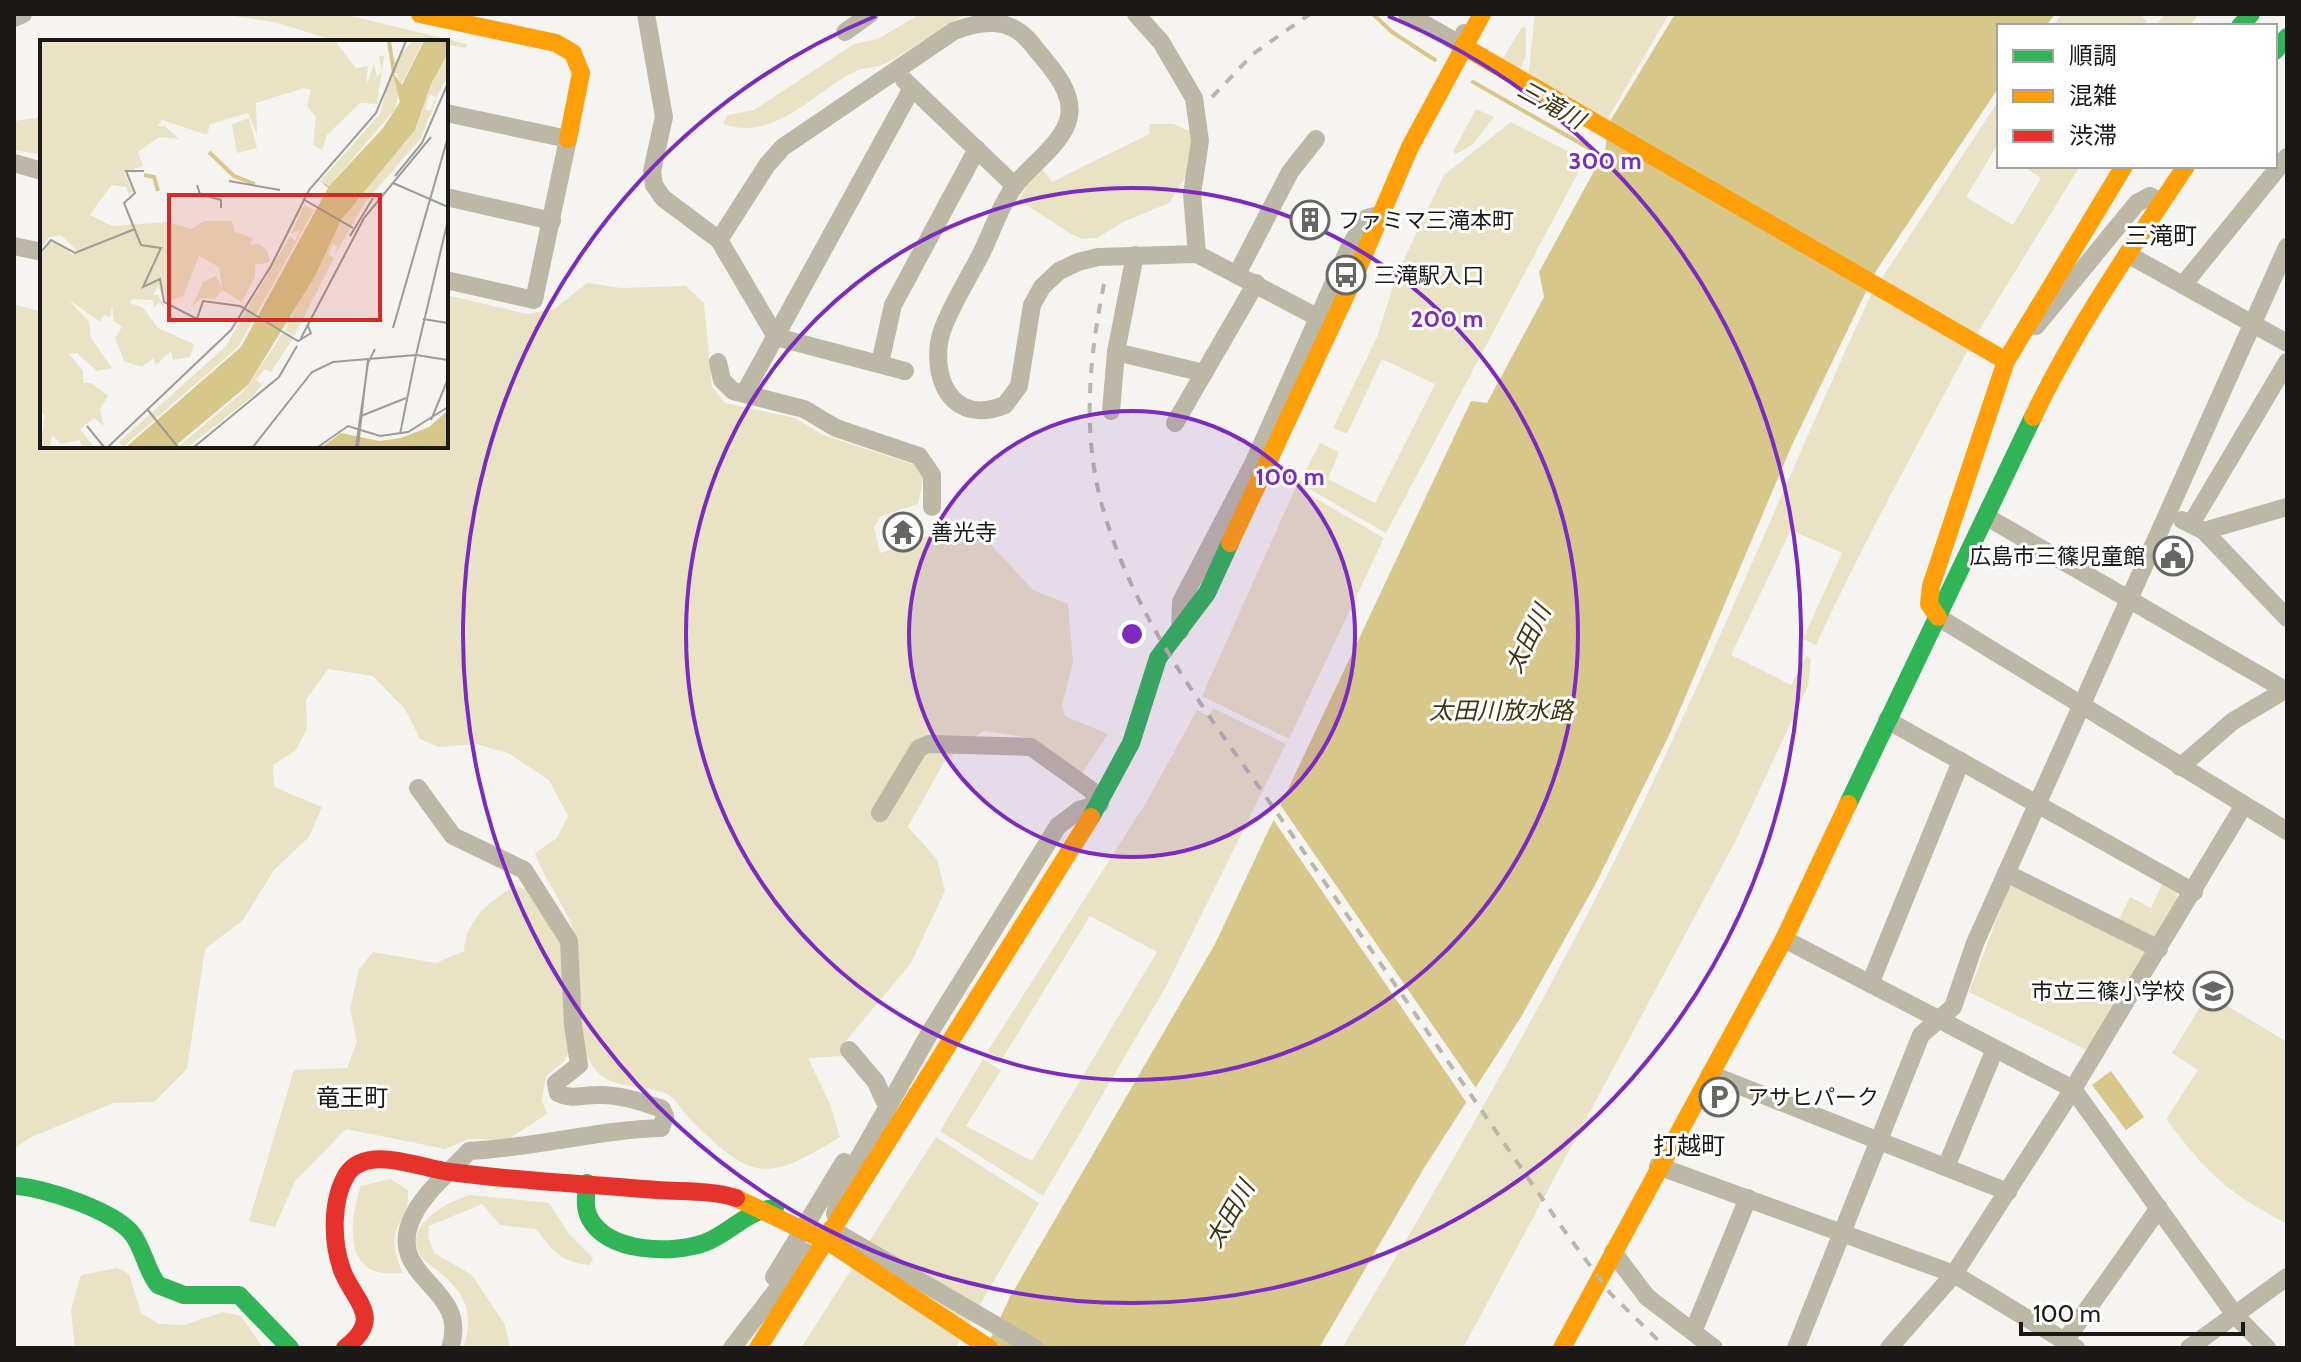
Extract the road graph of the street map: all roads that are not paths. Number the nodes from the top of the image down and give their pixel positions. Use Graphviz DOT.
graph roads {
  1 [pos="23,14"];
  2 [pos="420,14"];
  3 [pos="646,14"];
  4 [pos="870,14"];
  5 [pos="1136,14"];
  6 [pos="1407,14"];
  7 [pos="1469,14"];
  8 [pos="1482,14"];
  9 [pos="457,17"];
  10 [pos="14,18"];
  11 [pos="845,32"];
  12 [pos="1470,50"];
  13 [pos="895,71"];
  14 [pos="912,88"];
  15 [pos="448,113"];
  16 [pos="568,139"];
  17 [pos="1316,139"];
  18 [pos="977,149"];
  19 [pos="2287,157"];
  20 [pos="14,163"];
  21 [pos="2123,168"];
  22 [pos="2185,168"];
  23 [pos="40,170"];
  24 [pos="1015,186"];
  25 [pos="448,197"];
  26 [pos="2162,202"];
  27 [pos="1379,215"];
  28 [pos="552,221"];
  29 [pos="719,240"];
  30 [pos="14,246"];
  31 [pos="2287,247"];
  32 [pos="40,252"];
  33 [pos="1197,254"];
  34 [pos="2127,254"];
  35 [pos="1135,255"];
  36 [pos="1237,274"];
  37 [pos="448,280"];
  38 [pos="1256,283"];
  39 [pos="2183,285"];
  40 [pos="1317,317"];
  41 [pos="2251,323"];
  42 [pos="776,337"];
  43 [pos="2287,343"];
  44 [pos="1116,352"];
  45 [pos="2000,358"];
  46 [pos="718,362"];
  47 [pos="2287,362"];
  48 [pos="880,363"];
  49 [pos="905,371"];
  50 [pos="1204,373"];
  51 [pos="745,392"];
  52 [pos="1287,404"];
  53 [pos="1111,411"];
  54 [pos="1175,423"];
  55 [pos="932,507"];
  56 [pos="2287,507"];
  57 [pos="2165,512"];
  58 [pos="1987,517"];
  59 [pos="2198,528"];
  60 [pos="2129,598"];
  61 [pos="1938,617"];
  62 [pos="2287,618"];
  63 [pos="2286,690"];
  64 [pos="2081,705"];
  65 [pos="1887,720"];
  66 [pos="1961,761"];
  67 [pos="2180,767"];
  68 [pos="418,788"];
  69 [pos="2037,803"];
  70 [pos="1100,804"];
  71 [pos="2244,805"];
  72 [pos="880,813"];
  73 [pos="2287,831"];
  74 [pos="2006,873"];
  75 [pos="2194,892"];
  76 [pos="1784,939"];
  77 [pos="2159,949"];
  78 [pos="1870,984"];
  79 [pos="1938,1020"];
  80 [pos="932,1029"];
  81 [pos="1995,1049"];
  82 [pos="849,1050"];
  83 [pos="1710,1074"];
  84 [pos="2073,1089"];
  85 [pos="884,1100"];
  86 [pos="1878,1140"];
  87 [pos="1658,1166"];
  88 [pos="1946,1167"];
  89 [pos="449,1172"];
  90 [pos="587,1183"];
  91 [pos="14,1186"];
  92 [pos="2008,1192"];
  93 [pos="1748,1198"];
  94 [pos="2159,1208"];
  95 [pos="823,1226"];
  96 [pos="1843,1232"];
  97 [pos="1613,1252"];
  98 [pos="1954,1274"];
  99 [pos="2287,1277"];
  100 [pos="2235,1315"];
  101 [pos="1693,1332"];
  102 [pos="2212,1341"];
  103 [pos="2071,1344"];
  104 [pos="290,1348"];
  105 [pos="345,1348"];
  106 [pos="450,1348"];
  107 [pos="732,1348"];
  108 [pos="758,1348"];
  109 [pos="989,1348"];
  110 [pos="1035,1348"];
  111 [pos="1562,1348"];
  112 [pos="1714,1348"];
  113 [pos="1796,1348"];
  114 [pos="1889,1348"];
  115 [pos="2189,1348"];
  116 [pos="2267,1348"];
  1 -- 10 [label="street"];
  2 -- 9 [label="street"];
  3 -- 29 [label="street"];
  4 -- 11 [label="street"];
  5 -- 33 [label="street"];
  6 -- 12 [label="street"];
  7 -- 12 [label="street"];
  8 -- 12 [label="street"];
  9 -- 16 [label="street"];
  12 -- 27 [label="street"];
  12 -- 45 [label="street"];
  13 -- 14 [label="street"];
  13 -- 24 [label="street"];
  13 -- 29 [label="street"];
  14 -- 18 [label="street"];
  14 -- 42 [label="street"];
  15 -- 16 [label="street"];
  16 -- 28 [label="street"];
  17 -- 36 [label="street"];
  18 -- 24 [label="street"];
  18 -- 48 [label="street"];
  19 -- 39 [label="street"];
  20 -- 23 [label="street"];
  21 -- 45 [label="street"];
  22 -- 26 [label="street"];
  24 -- 35 [label="street"];
  25 -- 28 [label="street"];
  26 -- 34 [label="street"];
  26 -- 45 [label="street"];
  27 -- 40 [label="street"];
  27 -- 52 [label="street"];
  28 -- 37 [label="street"];
  29 -- 42 [label="street"];
  30 -- 32 [label="street"];
  31 -- 41 [label="street"];
  33 -- 35 [label="street"];
  33 -- 36 [label="street"];
  34 -- 39 [label="street"];
  34 -- 58 [label="street"];
  35 -- 44 [label="street"];
  36 -- 38 [label="street"];
  38 -- 40 [label="street"];
  38 -- 50 [label="street"];
  39 -- 41 [label="street"];
  40 -- 52 [label="street"];
  41 -- 43 [label="street"];
  41 -- 57 [label="street"];
  42 -- 48 [label="street"];
  42 -- 51 [label="street"];
  44 -- 50 [label="street"];
  44 -- 53 [label="street"];
  45 -- 61 [label="street"];
  46 -- 51 [label="street"];
  47 -- 59 [label="street"];
  48 -- 49 [label="street"];
  50 -- 54 [label="street"];
  51 -- 55 [label="street"];
  52 -- 70 [label="street"];
  56 -- 59 [label="street"];
  57 -- 59 [label="street"];
  57 -- 60 [label="street"];
  58 -- 60 [label="street"];
  58 -- 61 [label="street"];
  59 -- 62 [label="street"];
  60 -- 63 [label="street"];
  60 -- 64 [label="street"];
  61 -- 64 [label="street"];
  61 -- 65 [label="street"];
  63 -- 67 [label="street"];
  64 -- 67 [label="street"];
  64 -- 69 [label="street"];
  65 -- 66 [label="street"];
  65 -- 76 [label="street"];
  66 -- 69 [label="street"];
  66 -- 78 [label="street"];
  67 -- 71 [label="street"];
  68 -- 89 [label="street"];
  69 -- 74 [label="street"];
  69 -- 75 [label="street"];
  70 -- 72 [label="street"];
  70 -- 80 [label="street"];
  70 -- 95 [label="street"];
  71 -- 73 [label="street"];
  71 -- 75 [label="street"];
  74 -- 77 [label="street"];
  74 -- 79 [label="street"];
  75 -- 77 [label="street"];
  76 -- 78 [label="street"];
  76 -- 83 [label="street"];
  77 -- 84 [label="street"];
  78 -- 79 [label="street"];
  79 -- 81 [label="street"];
  79 -- 86 [label="street"];
  80 -- 85 [label="street"];
  80 -- 95 [label="street"];
  81 -- 84 [label="street"];
  81 -- 88 [label="street"];
  82 -- 85 [label="street"];
  83 -- 86 [label="street"];
  83 -- 87 [label="street"];
  84 -- 92 [label="street"];
  84 -- 94 [label="street"];
  85 -- 107 [label="street"];
  86 -- 88 [label="street"];
  86 -- 96 [label="street"];
  87 -- 93 [label="street"];
  87 -- 97 [label="street"];
  88 -- 92 [label="street"];
  89 -- 90 [label="street"];
  89 -- 105 [label="street"];
  89 -- 106 [label="street"];
  90 -- 95 [label="street"];
  90 -- 109 [label="street"];
  91 -- 104 [label="street"];
  92 -- 98 [label="street"];
  93 -- 96 [label="street"];
  93 -- 101 [label="street"];
  94 -- 100 [label="street"];
  94 -- 103 [label="street"];
  95 -- 107 [label="street"];
  95 -- 108 [label="street"];
  95 -- 110 [label="street"];
  96 -- 98 [label="street"];
  96 -- 113 [label="street"];
  97 -- 101 [label="street"];
  97 -- 111 [label="street"];
  98 -- 103 [label="street"];
  98 -- 114 [label="street"];
  99 -- 100 [label="street"];
  100 -- 102 [label="street"];
  100 -- 116 [label="street"];
  101 -- 112 [label="street"];
  102 -- 115 [label="street"];
}
